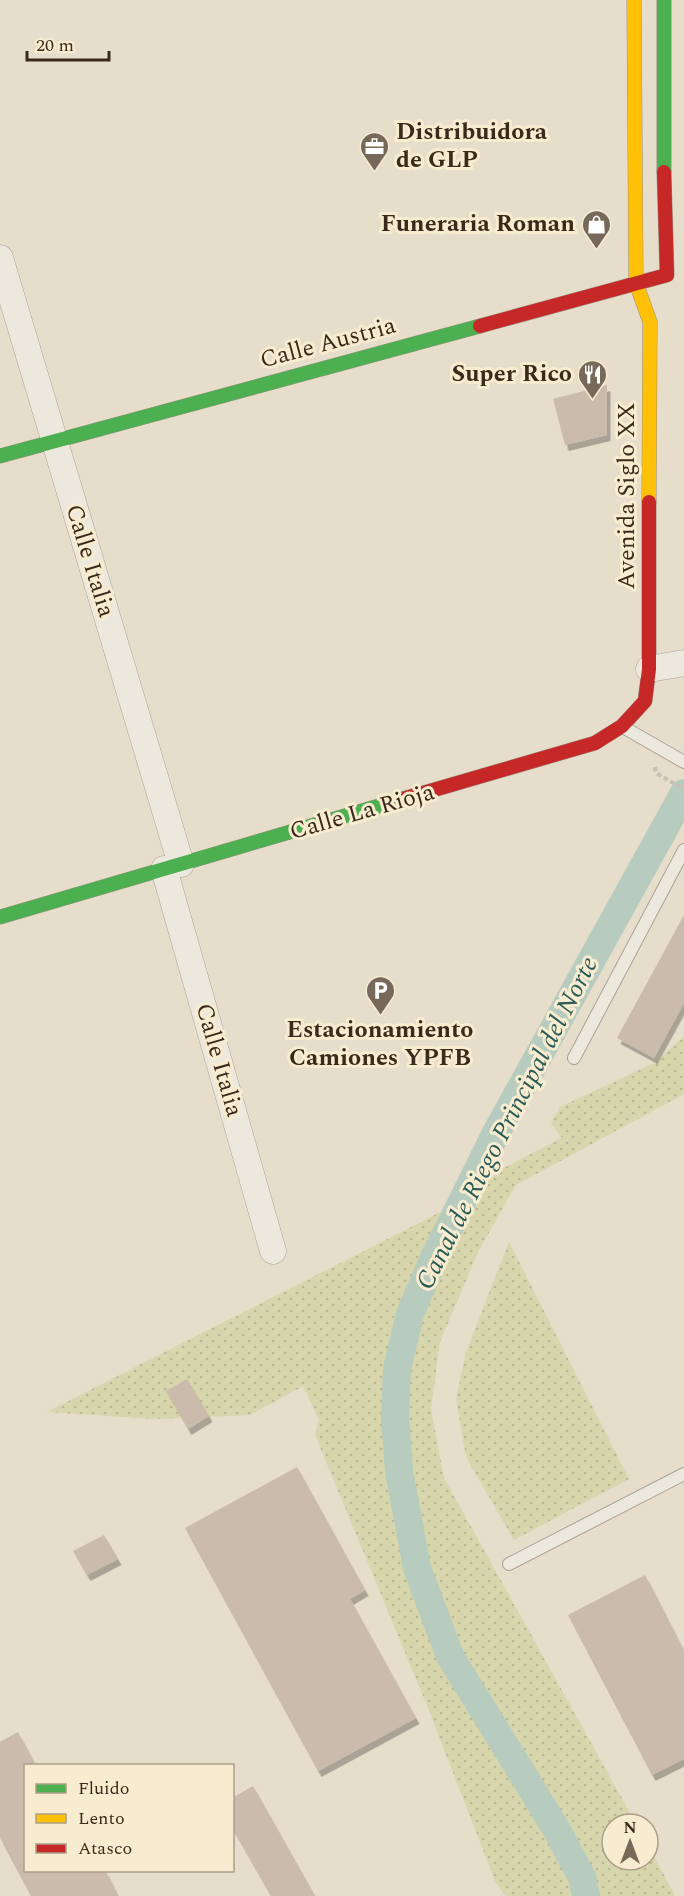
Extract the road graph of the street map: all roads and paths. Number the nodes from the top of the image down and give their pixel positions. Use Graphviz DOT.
graph roads {
  1 [pos="634,0"];
  2 [pos="664,0"];
  3 [pos="0,258"];
  4 [pos="667,275"];
  5 [pos="636,283"];
  6 [pos="650,322"];
  7 [pos="54,441"];
  8 [pos="0,456"];
  9 [pos="684,663"];
  10 [pos="649,669"];
  11 [pos="622,726"];
  12 [pos="684,762"];
  13 [pos="656,773"];
  14 [pos="684,789"];
  15 [pos="684,850"];
  16 [pos="173,867"];
  17 [pos="0,917"];
  18 [pos="574,1058"];
  19 [pos="273,1251"];
  20 [pos="684,1474"];
  21 [pos="509,1564"];
  1 -- 5 [label="main road, Avenida Siglo XX"];
  2 -- 4 [label="main road, Avenida Siglo XX"];
  3 -- 7 [label="street, Calle Italia"];
  4 -- 5 [label="main road, Calle Austria"];
  4 -- 6 [label="main road, Avenida Siglo XX"];
  5 -- 6 [label="main road, Avenida Siglo XX"];
  5 -- 7 [label="main road, Calle Austria"];
  6 -- 10 [label="main road, Avenida Siglo XX"];
  7 -- 8 [label="main road, Calle Austria"];
  7 -- 16 [label="street, Calle Italia"];
  9 -- 10 [label="street"];
  10 -- 11 [label="main road, Calle La Rioja"];
  11 -- 12 [label="lane"];
  11 -- 16 [label="main road, Calle La Rioja"];
  13 -- 14 [label="path"];
  15 -- 18 [label="lane"];
  16 -- 17 [label="main road, Calle La Rioja"];
  16 -- 19 [label="street, Calle Italia"];
  20 -- 21 [label="lane"];
}
